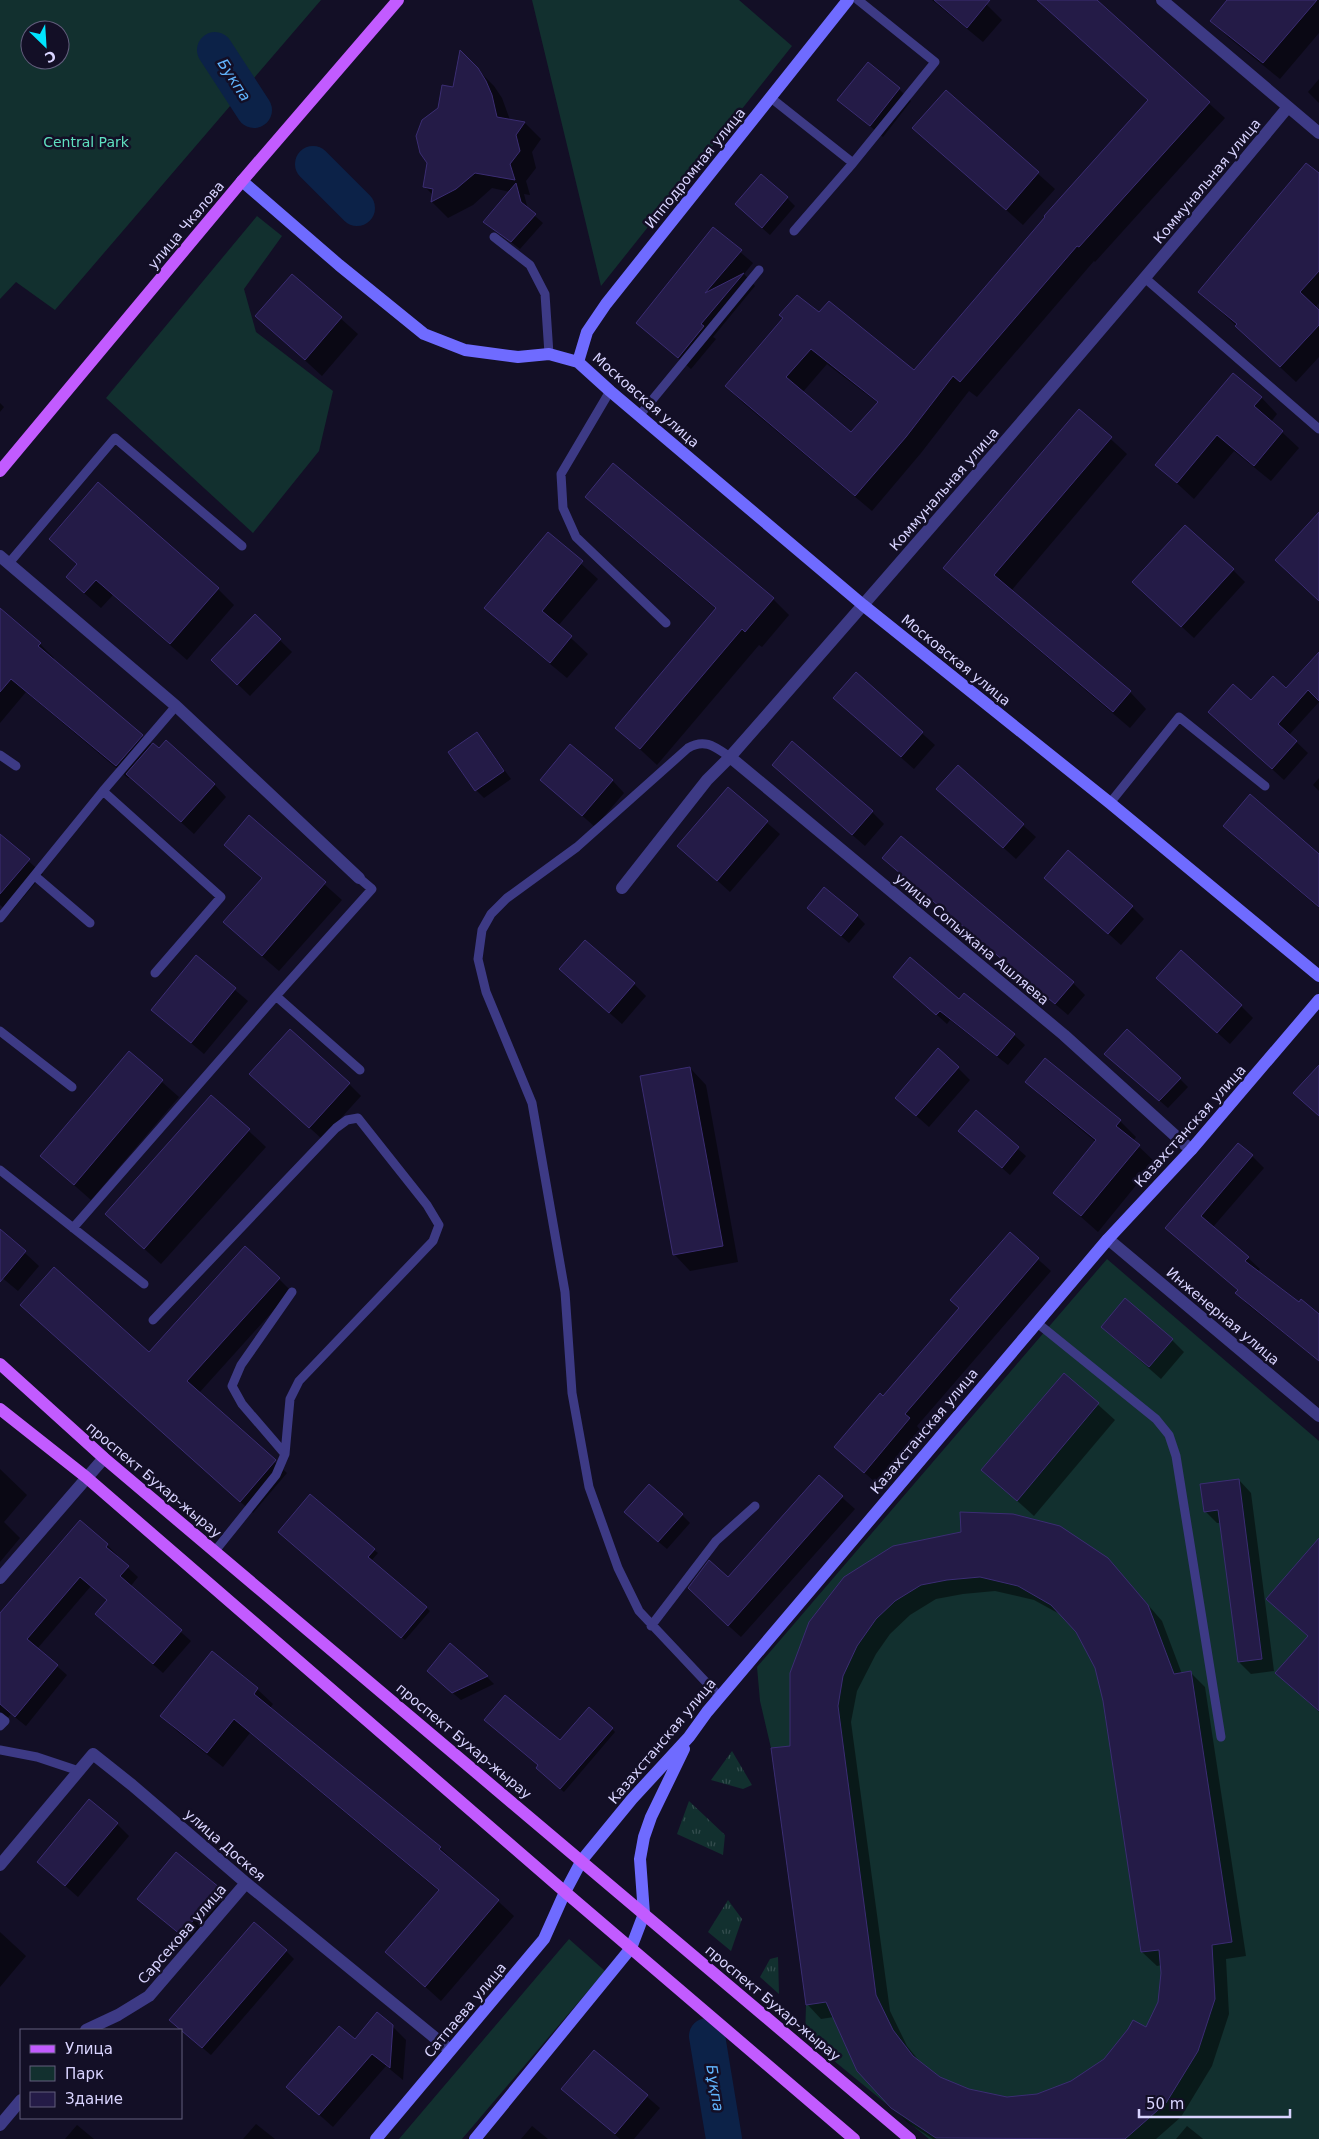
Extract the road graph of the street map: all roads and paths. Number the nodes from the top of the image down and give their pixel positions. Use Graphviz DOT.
graph roads {
  1 [pos="398,0"];
  2 [pos="848,0"];
  3 [pos="858,0"];
  4 [pos="1162,0"];
  5 [pos="771,98"];
  6 [pos="1288,107"];
  7 [pos="1319,132"];
  8 [pos="853,163"];
  9 [pos="242,181"];
  10 [pos="794,230"];
  11 [pos="494,237"];
  12 [pos="760,270"];
  13 [pos="1146,279"];
  14 [pos="549,354"];
  15 [pos="578,362"];
  16 [pos="610,392"];
  17 [pos="639,416"];
  18 [pos="1319,429"];
  19 [pos="0,471"];
  20 [pos="242,546"];
  21 [pos="4,559"];
  22 [pos="863,605"];
  23 [pos="666,624"];
  24 [pos="176,706"];
  25 [pos="0,755"];
  26 [pos="730,757"];
  27 [pos="16,766"];
  28 [pos="1265,786"];
  29 [pos="103,791"];
  30 [pos="1110,803"];
  31 [pos="35,876"];
  32 [pos="359,878"];
  33 [pos="622,888"];
  34 [pos="0,918"];
  35 [pos="90,923"];
  36 [pos="155,973"];
  37 [pos="1319,976"];
  38 [pos="276,996"];
  39 [pos="1319,1000"];
  40 [pos="0,1030"];
  41 [pos="360,1070"];
  42 [pos="72,1087"];
  43 [pos="1191,1150"];
  44 [pos="0,1170"];
  45 [pos="72,1228"];
  46 [pos="1108,1239"];
  47 [pos="144,1284"];
  48 [pos="292,1292"];
  49 [pos="153,1320"];
  50 [pos="1036,1322"];
  51 [pos="0,1364"];
  52 [pos="0,1409"];
  53 [pos="1319,1416"];
  54 [pos="285,1454"];
  55 [pos="104,1458"];
  56 [pos="86,1477"];
  57 [pos="755,1506"];
  58 [pos="215,1551"];
  59 [pos="0,1578"];
  60 [pos="651,1626"];
  61 [pos="720,1697"];
  62 [pos="0,1717"];
  63 [pos="0,1726"];
  64 [pos="689,1737"];
  65 [pos="1221,1737"];
  66 [pos="0,1750"];
  67 [pos="79,1771"];
  68 [pos="582,1860"];
  69 [pos="0,1865"];
  70 [pos="246,1883"];
  71 [pos="565,1892"];
  72 [pos="644,1914"];
  73 [pos="631,1948"];
  74 [pos="88,2029"];
  75 [pos="450,2050"];
  76 [pos="20,2101"];
  77 [pos="0,2125"];
  78 [pos="376,2139"];
  79 [pos="475,2139"];
  80 [pos="854,2139"];
  81 [pos="910,2139"];
  1 -- 9 [label="main road, улица Чкалова"];
  2 -- 5 [label="main road, Ипподромная улица"];
  3 -- 8 [label="lane"];
  4 -- 6 [label="street"];
  5 -- 8 [label="lane"];
  5 -- 15 [label="main road, Ипподромная улица"];
  6 -- 7 [label="street"];
  6 -- 13 [label="street, Коммунальная улица"];
  8 -- 10 [label="lane"];
  9 -- 14 [label="main road"];
  9 -- 19 [label="main road, улица Чкалова"];
  11 -- 14 [label="lane"];
  12 -- 17 [label="lane"];
  13 -- 18 [label="lane"];
  13 -- 22 [label="street, Коммунальная улица"];
  14 -- 15 [label="main road"];
  15 -- 16 [label="main road, Московская улица"];
  16 -- 17 [label="main road, Московская улица"];
  16 -- 23 [label="lane"];
  17 -- 22 [label="main road, Московская улица"];
  20 -- 21 [label="lane"];
  21 -- 24 [label="street"];
  22 -- 26 [label="street, Коммунальная улица"];
  22 -- 30 [label="main road, Московская улица"];
  24 -- 29 [label="lane"];
  24 -- 32 [label="street"];
  25 -- 27 [label="lane"];
  26 -- 33 [label="street, Коммунальная улица"];
  26 -- 43 [label="street, улица Сопыжана Ашляева"];
  26 -- 60 [label="lane"];
  28 -- 30 [label="lane"];
  29 -- 31 [label="lane"];
  29 -- 36 [label="lane"];
  30 -- 37 [label="main road, Московская улица"];
  31 -- 34 [label="lane"];
  31 -- 35 [label="lane"];
  32 -- 38 [label="lane"];
  38 -- 41 [label="lane"];
  38 -- 45 [label="lane"];
  39 -- 43 [label="main road, Казахстанская улица"];
  40 -- 42 [label="lane"];
  43 -- 46 [label="main road, Казахстанская улица"];
  44 -- 45 [label="lane"];
  45 -- 47 [label="lane"];
  46 -- 50 [label="main road, Казахстанская улица"];
  46 -- 53 [label="street, Инженерная улица"];
  48 -- 54 [label="lane"];
  49 -- 54 [label="lane"];
  50 -- 61 [label="main road, Казахстанская улица"];
  50 -- 65 [label="lane"];
  51 -- 55 [label="main road, проспект Бухар-жырау"];
  52 -- 56 [label="main road"];
  54 -- 58 [label="lane"];
  55 -- 56 [label="street"];
  55 -- 58 [label="main road, проспект Бухар-жырау"];
  56 -- 59 [label="street"];
  56 -- 71 [label="main road"];
  57 -- 60 [label="lane"];
  58 -- 68 [label="main road, проспект Бухар-жырау"];
  60 -- 61 [label="lane"];
  61 -- 64 [label="main road, Казахстанская улица"];
  62 -- 63 [label="lane"];
  64 -- 68 [label="main road, Казахстанская улица"];
  64 -- 72 [label="main road"];
  66 -- 67 [label="lane"];
  67 -- 69 [label="street, улица Доскея"];
  67 -- 70 [label="street, улица Доскея"];
  68 -- 71 [label="main road, Казахстанская улица"];
  68 -- 72 [label="main road, проспект Бухар-жырау"];
  70 -- 74 [label="street, Сарсекова улица"];
  70 -- 75 [label="street, улица Доскея"];
  71 -- 73 [label="main road"];
  71 -- 75 [label="main road, Сатпаева улица"];
  72 -- 73 [label="main road"];
  72 -- 81 [label="main road, проспект Бухар-жырау"];
  73 -- 79 [label="main road"];
  73 -- 80 [label="main road"];
  75 -- 78 [label="main road, Сатпаева улица"];
  76 -- 77 [label="street"];
}
